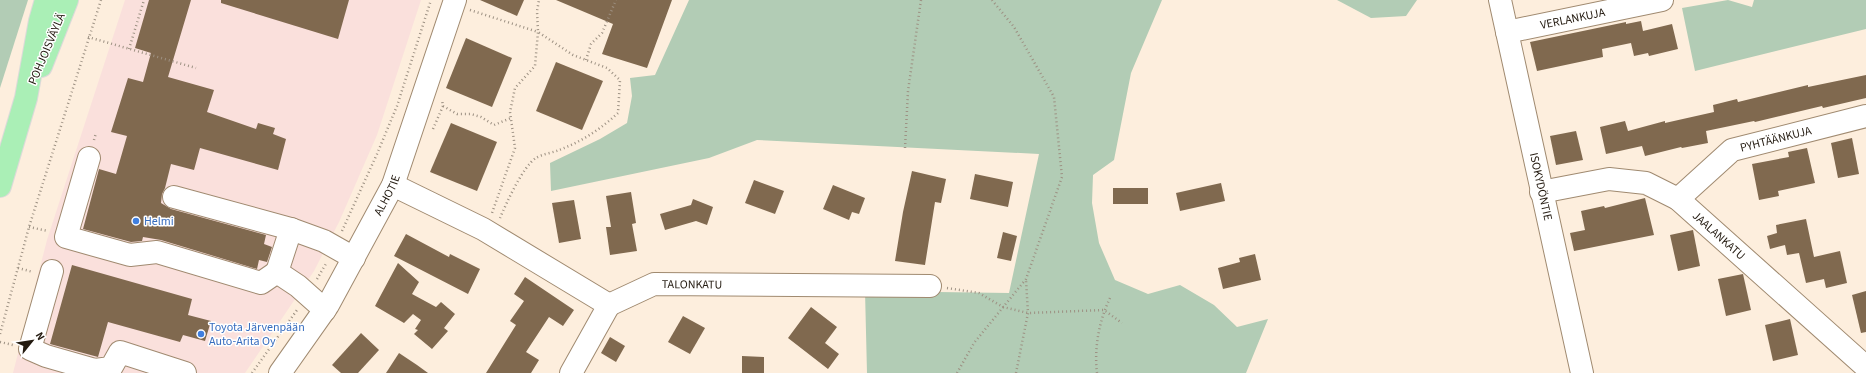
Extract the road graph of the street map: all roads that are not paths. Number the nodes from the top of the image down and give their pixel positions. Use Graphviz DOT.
graph roads {
  1 [pos="46,0"];
  2 [pos="67,0"];
  3 [pos="1500,0"];
  4 [pos="1662,0"];
  5 [pos="463,5"];
  6 [pos="1506,32"];
  7 [pos="26,98"];
  8 [pos="1866,116"];
  9 [pos="89,158"];
  10 [pos="393,185"];
  11 [pos="0,186"];
  12 [pos="1541,192"];
  13 [pos="174,196"];
  14 [pos="1678,199"];
  15 [pos="290,229"];
  16 [pos="354,258"];
  17 [pos="52,271"];
  18 [pos="277,272"];
  19 [pos="930,286"];
  20 [pos="609,305"];
  21 [pos="324,310"];
  22 [pos="1866,367"];
  23 [pos="185,373"];
  24 [pos="280,373"];
  25 [pos="571,373"];
  26 [pos="1582,373"];
  1 -- 7 [label="main road, POHJOISVÄYLÄ"];
  2 -- 7 [label="main road, POHJOISVÄYLÄ"];
  3 -- 6 [label="street, ISOKYDÖNTIE"];
  4 -- 6 [label="street, VERLANKUJA"];
  5 -- 10 [label="street, ALHOTIE"];
  6 -- 12 [label="street, ISOKYDÖNTIE"];
  7 -- 11 [label="main road, POHJOISVÄYLÄ"];
  8 -- 14 [label="street, PYHTÄÄNKUJA"];
  9 -- 18 [label="street"];
  10 -- 16 [label="street, ALHOTIE"];
  10 -- 20 [label="street"];
  12 -- 14 [label="street, JAALANKATU"];
  12 -- 26 [label="street, ISOKYDÖNTIE"];
  13 -- 15 [label="street"];
  14 -- 22 [label="street, JAALANKATU"];
  15 -- 16 [label="street"];
  15 -- 18 [label="street"];
  16 -- 21 [label="street, ALHOTIE"];
  17 -- 23 [label="street"];
  18 -- 21 [label="street"];
  19 -- 20 [label="street, TALONKATU"];
  20 -- 25 [label="street"];
  21 -- 24 [label="street, ALHOTIE"];
}
